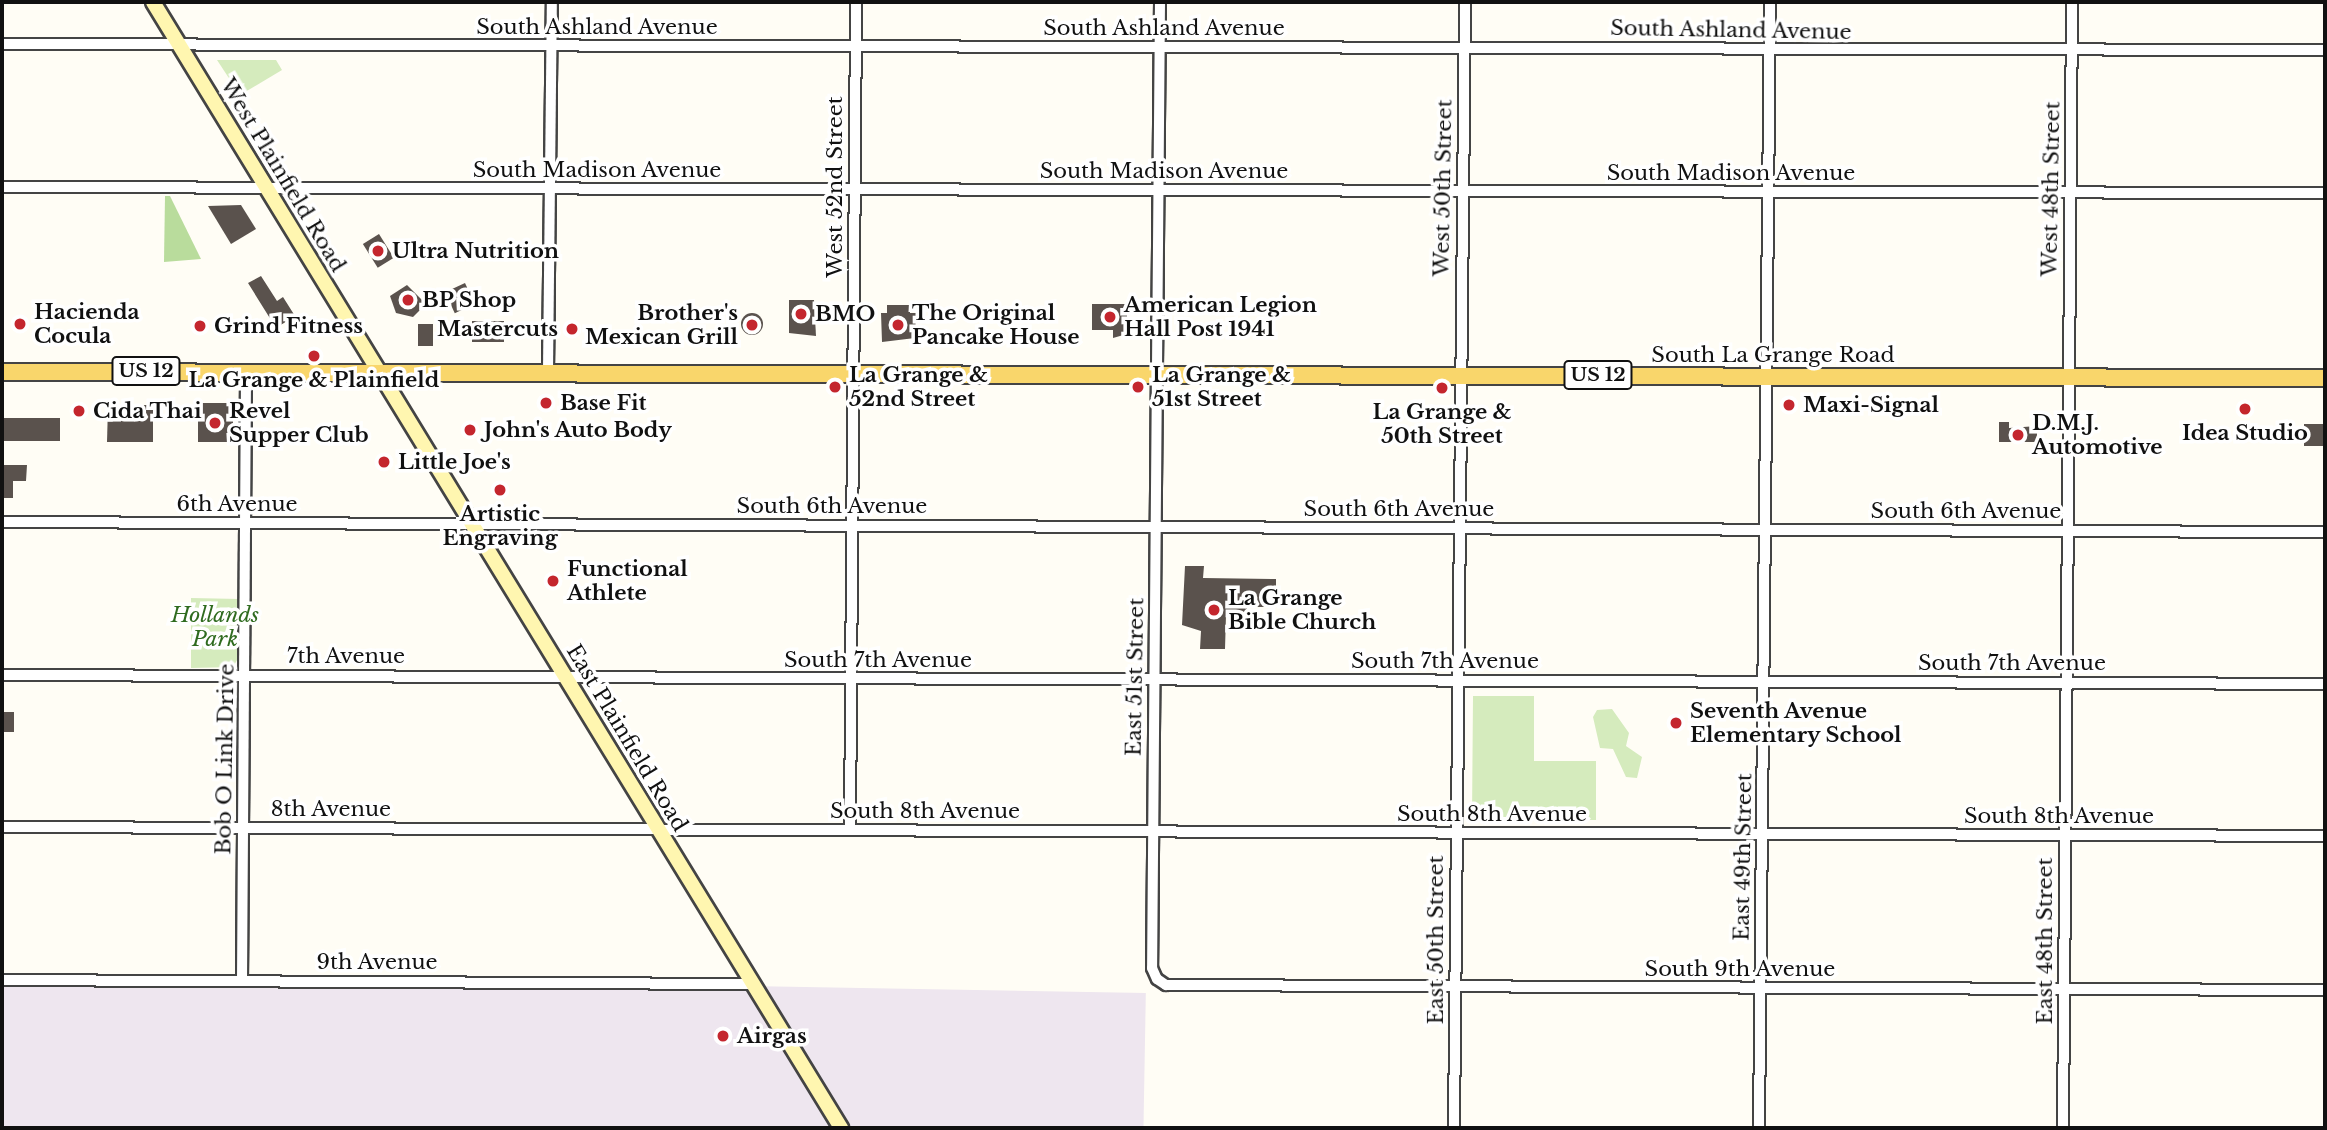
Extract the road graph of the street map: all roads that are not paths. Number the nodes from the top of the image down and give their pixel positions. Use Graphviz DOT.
graph roads {
  1 [pos="153,2"];
  2 [pos="552,2"];
  3 [pos="856,2"];
  4 [pos="1160,2"];
  5 [pos="1465,2"];
  6 [pos="1770,2"];
  7 [pos="2073,2"];
  8 [pos="2,44"];
  9 [pos="179,45"];
  10 [pos="552,46"];
  11 [pos="856,47"];
  12 [pos="1465,47"];
  13 [pos="1159,48"];
  14 [pos="2325,50"];
  15 [pos="1769,51"];
  16 [pos="2072,52"];
  17 [pos="2,187"];
  18 [pos="269,188"];
  19 [pos="550,190"];
  20 [pos="855,191"];
  21 [pos="1158,191"];
  22 [pos="1462,191"];
  23 [pos="1768,191"];
  24 [pos="2325,193"];
  25 [pos="2069,195"];
  26 [pos="246,370"];
  27 [pos="377,370"];
  28 [pos="548,371"];
  29 [pos="2,372"];
  30 [pos="853,372"];
  31 [pos="1157,373"];
  32 [pos="1460,374"];
  33 [pos="1767,376"];
  34 [pos="2069,377"];
  35 [pos="2325,378"];
  36 [pos="2,522"];
  37 [pos="246,523"];
  38 [pos="472,524"];
  39 [pos="851,526"];
  40 [pos="1156,527"];
  41 [pos="1458,528"];
  42 [pos="1765,530"];
  43 [pos="2068,531"];
  44 [pos="2325,532"];
  45 [pos="2,675"];
  46 [pos="245,675"];
  47 [pos="564,676"];
  48 [pos="1154,679"];
  49 [pos="852,680"];
  50 [pos="1458,680"];
  51 [pos="1764,682"];
  52 [pos="2066,683"];
  53 [pos="2325,684"];
  54 [pos="2,827"];
  55 [pos="243,828"];
  56 [pos="850,830"];
  57 [pos="659,831"];
  58 [pos="1153,831"];
  59 [pos="1456,833"];
  60 [pos="1762,834"];
  61 [pos="2065,835"];
  62 [pos="2325,836"];
  63 [pos="1157,979"];
  64 [pos="2,980"];
  65 [pos="242,981"];
  66 [pos="753,984"];
  67 [pos="1455,987"];
  68 [pos="1760,988"];
  69 [pos="2064,989"];
  70 [pos="2325,990"];
  71 [pos="841,1128"];
  72 [pos="1454,1128"];
  73 [pos="1759,1128"];
  74 [pos="2063,1128"];
  1 -- 9 [label="main road, West Plainfield Road"];
  2 -- 10 [label="street"];
  3 -- 11 [label="street, West 52nd Street"];
  4 -- 13 [label="street, East 51st Street"];
  5 -- 12 [label="street, West 50th Street"];
  6 -- 15 [label="street, East 49th Street"];
  7 -- 16 [label="street, West 48th Street"];
  8 -- 9 [label="street, South Ashland Avenue"];
  9 -- 10 [label="street, South Ashland Avenue"];
  9 -- 18 [label="main road, West Plainfield Road"];
  10 -- 11 [label="street, South Ashland Avenue"];
  10 -- 19 [label="street"];
  11 -- 13 [label="street, South Ashland Avenue"];
  11 -- 20 [label="street, West 52nd Street"];
  12 -- 13 [label="street, South Ashland Avenue"];
  12 -- 15 [label="street, South Ashland Avenue"];
  12 -- 22 [label="street, West 50th Street"];
  13 -- 21 [label="street, East 51st Street"];
  14 -- 16 [label="street, South Ashland Avenue"];
  15 -- 16 [label="street, South Ashland Avenue"];
  15 -- 23 [label="street, East 49th Street"];
  16 -- 25 [label="street, West 48th Street"];
  17 -- 18 [label="street, South Madison Avenue"];
  18 -- 19 [label="street, South Madison Avenue"];
  18 -- 27 [label="main road, West Plainfield Road"];
  19 -- 20 [label="street, South Madison Avenue"];
  19 -- 28 [label="street"];
  20 -- 21 [label="street, South Madison Avenue"];
  20 -- 30 [label="street, West 52nd Street"];
  21 -- 22 [label="street, South Madison Avenue"];
  21 -- 31 [label="street, East 51st Street"];
  22 -- 23 [label="street, South Madison Avenue"];
  22 -- 32 [label="street, West 50th Street"];
  23 -- 25 [label="street, South Madison Avenue"];
  23 -- 33 [label="street, East 49th Street"];
  24 -- 25 [label="street, South Madison Avenue"];
  25 -- 34 [label="street, West 48th Street"];
  26 -- 27 [label="main road, South La Grange Road / US 12"];
  26 -- 29 [label="main road, South La Grange Road / US 12"];
  26 -- 37 [label="street, Bob O Link Drive"];
  27 -- 28 [label="main road, South La Grange Road / US 12"];
  27 -- 38 [label="main road, East Plainfield Road"];
  28 -- 30 [label="main road, South La Grange Road / US 12"];
  30 -- 31 [label="main road, South La Grange Road / US 12"];
  30 -- 39 [label="street, West 52nd Street"];
  31 -- 32 [label="main road, South La Grange Road / US 12"];
  31 -- 40 [label="street, East 51st Street"];
  32 -- 33 [label="main road, South La Grange Road / US 12"];
  32 -- 41 [label="street, East 50th Street"];
  33 -- 34 [label="main road, South La Grange Road / US 12"];
  33 -- 42 [label="street, East 49th Street"];
  34 -- 35 [label="main road, South La Grange Road / US 12"];
  34 -- 43 [label="street, East 48th Street"];
  36 -- 37 [label="street, 6th Avenue"];
  37 -- 38 [label="street, 6th Avenue"];
  37 -- 46 [label="street, Bob O Link Drive"];
  38 -- 39 [label="street, South 6th Avenue"];
  38 -- 47 [label="main road, East Plainfield Road"];
  39 -- 40 [label="street, South 6th Avenue"];
  39 -- 49 [label="street, West 52nd Street"];
  40 -- 41 [label="street, South 6th Avenue"];
  40 -- 48 [label="street, East 51st Street"];
  41 -- 42 [label="street, South 6th Avenue"];
  41 -- 50 [label="street, East 50th Street"];
  42 -- 43 [label="street, South 6th Avenue"];
  42 -- 51 [label="street, East 49th Street"];
  43 -- 44 [label="street, South 6th Avenue"];
  43 -- 52 [label="street, East 48th Street"];
  45 -- 46 [label="street, 7th Avenue"];
  46 -- 47 [label="street, 7th Avenue"];
  46 -- 55 [label="street, Bob O Link Drive"];
  47 -- 49 [label="street, South 7th Avenue"];
  47 -- 57 [label="main road, East Plainfield Road"];
  48 -- 49 [label="street, South 7th Avenue"];
  48 -- 50 [label="street, South 7th Avenue"];
  48 -- 58 [label="street, East 51st Street"];
  49 -- 56 [label="street, West 52nd Street"];
  50 -- 51 [label="street, South 7th Avenue"];
  50 -- 59 [label="street, East 50th Street"];
  51 -- 52 [label="street, South 7th Avenue"];
  51 -- 60 [label="street, East 49th Street"];
  52 -- 53 [label="street, South 7th Avenue"];
  52 -- 61 [label="street, East 48th Street"];
  54 -- 55 [label="street, 8th Avenue"];
  55 -- 57 [label="street, 8th Avenue"];
  55 -- 65 [label="street, Bob O Link Drive"];
  56 -- 57 [label="street, South 8th Avenue"];
  56 -- 58 [label="street, South 8th Avenue"];
  57 -- 66 [label="main road, East Plainfield Road"];
  58 -- 59 [label="street, South 8th Avenue"];
  58 -- 63 [label="street, East 51st Street"];
  59 -- 60 [label="street, South 8th Avenue"];
  59 -- 67 [label="street, East 50th Street"];
  60 -- 61 [label="street, South 8th Avenue"];
  60 -- 68 [label="street, East 49th Street"];
  61 -- 62 [label="street, South 8th Avenue"];
  61 -- 69 [label="street, East 48th Street"];
  63 -- 67 [label="street, South 9th Avenue"];
  64 -- 65 [label="street, 9th Avenue"];
  65 -- 66 [label="street, 9th Avenue"];
  66 -- 71 [label="main road, East Plainfield Road"];
  67 -- 68 [label="street, South 9th Avenue"];
  67 -- 72 [label="street, East 50th Street"];
  68 -- 69 [label="street, South 9th Avenue"];
  68 -- 73 [label="street, East 49th Street"];
  69 -- 70 [label="street, South 9th Avenue"];
  69 -- 74 [label="street, East 48th Street"];
}
